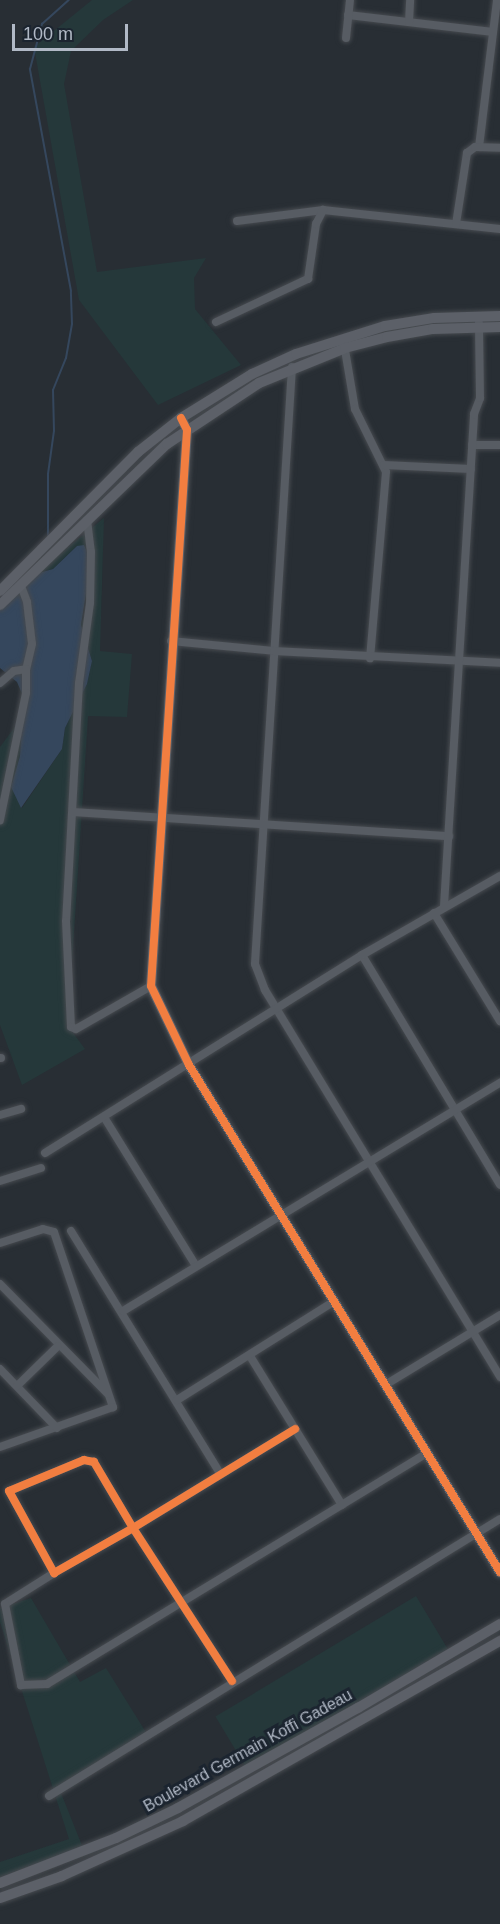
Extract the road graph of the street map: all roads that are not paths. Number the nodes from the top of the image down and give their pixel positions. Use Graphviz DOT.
graph roads {
  1 [pos="350,0"];
  2 [pos="410,0"];
  3 [pos="497,0"];
  4 [pos="498,14"];
  5 [pos="348,15"];
  6 [pos="409,22"];
  7 [pos="493,32"];
  8 [pos="346,38"];
  9 [pos="479,147"];
  10 [pos="500,148"];
  11 [pos="323,210"];
  12 [pos="237,221"];
  13 [pos="456,224"];
  14 [pos="500,229"];
  15 [pos="500,316"];
  16 [pos="479,321"];
  17 [pos="216,322"];
  18 [pos="500,327"];
  19 [pos="344,342"];
  20 [pos="292,367"];
  21 [pos="181,418"];
  22 [pos="187,430"];
  23 [pos="472,445"];
  24 [pos="500,445"];
  25 [pos="384,465"];
  26 [pos="471,469"];
  27 [pos="87,520"];
  28 [pos="48,551"];
  29 [pos="21,586"];
  30 [pos="0,591"];
  31 [pos="0,605"];
  32 [pos="171,641"];
  33 [pos="274,651"];
  34 [pos="369,658"];
  35 [pos="461,663"];
  36 [pos="500,663"];
  37 [pos="26,669"];
  38 [pos="0,683"];
  39 [pos="73,812"];
  40 [pos="159,818"];
  41 [pos="0,820"];
  42 [pos="261,827"];
  43 [pos="449,836"];
  44 [pos="500,876"];
  45 [pos="444,906"];
  46 [pos="434,913"];
  47 [pos="362,955"];
  48 [pos="151,986"];
  49 [pos="278,1010"];
  50 [pos="500,1021"];
  51 [pos="189,1065"];
  52 [pos="500,1083"];
  53 [pos="21,1109"];
  54 [pos="454,1110"];
  55 [pos="0,1115"];
  56 [pos="104,1117"];
  57 [pos="45,1153"];
  58 [pos="368,1162"];
  59 [pos="41,1168"];
  60 [pos="0,1181"];
  61 [pos="500,1185"];
  62 [pos="282,1215"];
  63 [pos="71,1231"];
  64 [pos="0,1244"];
  65 [pos="196,1266"];
  66 [pos="0,1284"];
  67 [pos="333,1302"];
  68 [pos="123,1311"];
  69 [pos="500,1315"];
  70 [pos="472,1332"];
  71 [pos="58,1346"];
  72 [pos="250,1356"];
  73 [pos="0,1369"];
  74 [pos="500,1377"];
  75 [pos="385,1385"];
  76 [pos="17,1386"];
  77 [pos="111,1397"];
  78 [pos="177,1400"];
  79 [pos="57,1428"];
  80 [pos="295,1429"];
  81 [pos="0,1447"];
  82 [pos="427,1453"];
  83 [pos="220,1475"];
  84 [pos="342,1505"];
  85 [pos="500,1519"];
  86 [pos="133,1528"];
  87 [pos="477,1534"];
  88 [pos="500,1572"];
  89 [pos="54,1573"];
  90 [pos="181,1602"];
  91 [pos="500,1624"];
  92 [pos="500,1641"];
  93 [pos="232,1681"];
  94 [pos="49,1796"];
  95 [pos="4,1882"];
  96 [pos="0,1900"];
  1 -- 5 [label="street"];
  2 -- 6 [label="street"];
  3 -- 4 [label="street"];
  4 -- 7 [label="street"];
  5 -- 6 [label="street"];
  5 -- 8 [label="street"];
  6 -- 7 [label="street"];
  7 -- 9 [label="street"];
  9 -- 10 [label="street"];
  9 -- 13 [label="street"];
  11 -- 12 [label="street"];
  11 -- 13 [label="street"];
  11 -- 17 [label="street"];
  13 -- 14 [label="street"];
  15 -- 16 [label="street"];
  16 -- 18 [label="street"];
  16 -- 19 [label="street"];
  16 -- 23 [label="street"];
  19 -- 20 [label="street"];
  19 -- 21 [label="street"];
  19 -- 25 [label="street"];
  20 -- 22 [label="street"];
  20 -- 33 [label="street"];
  21 -- 22 [label="street"];
  21 -- 28 [label="street"];
  22 -- 27 [label="street"];
  22 -- 32 [label="street"];
  23 -- 24 [label="street"];
  23 -- 26 [label="street"];
  25 -- 26 [label="street"];
  25 -- 34 [label="street"];
  26 -- 35 [label="street"];
  27 -- 28 [label="street"];
  27 -- 39 [label="street"];
  28 -- 29 [label="street"];
  28 -- 30 [label="street"];
  29 -- 31 [label="street"];
  29 -- 37 [label="street"];
  32 -- 33 [label="street"];
  32 -- 40 [label="street"];
  33 -- 34 [label="street"];
  33 -- 42 [label="street"];
  34 -- 35 [label="street"];
  35 -- 36 [label="street"];
  35 -- 43 [label="street"];
  37 -- 38 [label="street"];
  37 -- 41 [label="street"];
  39 -- 40 [label="street"];
  39 -- 48 [label="street"];
  40 -- 42 [label="street"];
  40 -- 48 [label="street"];
  42 -- 43 [label="street"];
  42 -- 49 [label="street"];
  43 -- 45 [label="street"];
  44 -- 45 [label="street"];
  45 -- 46 [label="street"];
  46 -- 47 [label="street"];
  46 -- 50 [label="street"];
  47 -- 49 [label="street"];
  47 -- 54 [label="street"];
  48 -- 51 [label="street"];
  49 -- 51 [label="street"];
  49 -- 58 [label="street"];
  51 -- 56 [label="street"];
  51 -- 62 [label="street"];
  52 -- 54 [label="street"];
  53 -- 55 [label="street"];
  54 -- 58 [label="street"];
  54 -- 61 [label="street"];
  56 -- 57 [label="street"];
  56 -- 65 [label="street"];
  58 -- 62 [label="street"];
  58 -- 70 [label="street"];
  59 -- 60 [label="street"];
  62 -- 65 [label="street"];
  62 -- 67 [label="street"];
  63 -- 68 [label="street"];
  64 -- 77 [label="street"];
  65 -- 68 [label="street"];
  66 -- 71 [label="street"];
  67 -- 72 [label="street"];
  67 -- 75 [label="street"];
  68 -- 78 [label="street"];
  69 -- 70 [label="street"];
  70 -- 74 [label="street"];
  70 -- 75 [label="street"];
  71 -- 76 [label="street"];
  71 -- 77 [label="street"];
  72 -- 78 [label="street"];
  72 -- 80 [label="street"];
  73 -- 76 [label="street"];
  75 -- 82 [label="street"];
  76 -- 79 [label="street"];
  77 -- 79 [label="street"];
  78 -- 83 [label="street"];
  79 -- 81 [label="street"];
  80 -- 83 [label="street"];
  80 -- 84 [label="street"];
  82 -- 84 [label="street"];
  82 -- 87 [label="street"];
  83 -- 86 [label="street"];
  84 -- 90 [label="street"];
  85 -- 87 [label="street"];
  86 -- 89 [label="street"];
  86 -- 89 [label="street"];
  86 -- 90 [label="street"];
  87 -- 88 [label="street"];
  87 -- 93 [label="street"];
  89 -- 90 [label="street"];
  90 -- 93 [label="street"];
  91 -- 95 [label="street, Boulevard Germain Koffi Gadeau"];
  92 -- 96 [label="street, Boulevard Germain Koffi Gadeau"];
  93 -- 94 [label="street"];
}
